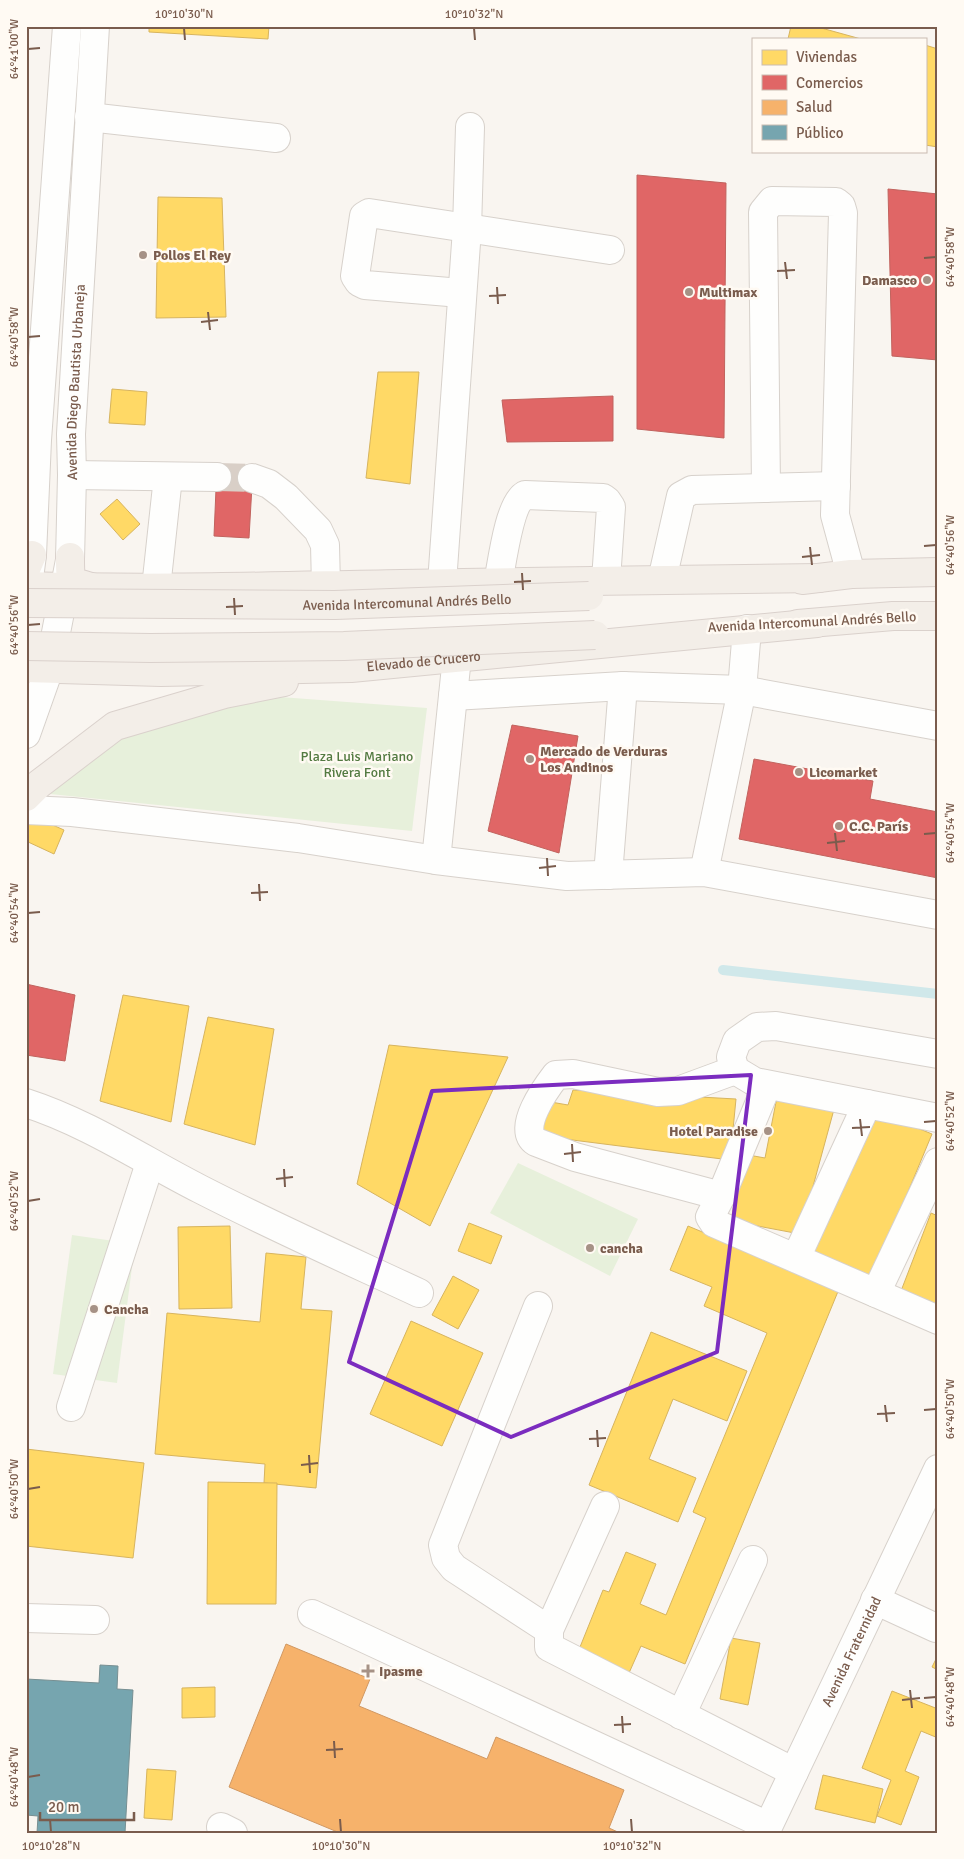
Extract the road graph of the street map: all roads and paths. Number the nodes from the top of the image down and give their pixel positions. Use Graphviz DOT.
graph roads {
  1 [pos="66,26"];
  2 [pos="95,26"];
  3 [pos="89,117"];
  4 [pos="470,127"];
  5 [pos="276,138"];
  6 [pos="467,229"];
  7 [pos="610,250"];
  8 [pos="461,293"];
  9 [pos="72,475"];
  10 [pos="168,477"];
  11 [pos="217,477"];
  12 [pos="252,478"];
  13 [pos="836,486"];
  14 [pos="766,488"];
  15 [pos="70,557"];
  16 [pos="938,572"];
  17 [pos="851,574"];
  18 [pos="819,578"];
  19 [pos="662,580"];
  20 [pos="27,583"];
  21 [pos="442,583"];
  22 [pos="498,583"];
  23 [pos="326,586"];
  24 [pos="64,587"];
  25 [pos="97,588"];
  26 [pos="156,588"];
  27 [pos="597,588"];
  28 [pos="938,616"];
  29 [pos="818,622"];
  30 [pos="747,629"];
  31 [pos="26,646"];
  32 [pos="457,657"];
  33 [pos="38,668"];
  34 [pos="350,668"];
  35 [pos="623,686"];
  36 [pos="742,690"];
  37 [pos="453,696"];
  38 [pos="938,726"];
  39 [pos="26,734"];
  40 [pos="26,797"];
  41 [pos="26,810"];
  42 [pos="436,860"];
  43 [pos="704,872"];
  44 [pos="608,875"];
  45 [pos="938,915"];
  46 [pos="938,1054"];
  47 [pos="735,1070"];
  48 [pos="767,1085"];
  49 [pos="26,1104"];
  50 [pos="867,1104"];
  51 [pos="938,1118"];
  52 [pos="938,1162"];
  53 [pos="150,1163"];
  54 [pos="721,1196"];
  55 [pos="796,1258"];
  56 [pos="419,1293"];
  57 [pos="876,1293"];
  58 [pos="538,1306"];
  59 [pos="938,1320"];
  60 [pos="71,1407"];
  61 [pos="938,1469"];
  62 [pos="606,1506"];
  63 [pos="754,1560"];
  64 [pos="875,1600"];
  65 [pos="312,1614"];
  66 [pos="26,1618"];
  67 [pos="95,1620"];
  68 [pos="936,1628"];
  69 [pos="549,1630"];
  70 [pos="681,1715"];
  71 [pos="794,1772"];
  72 [pos="766,1830"];
  1 -- 20 [label="street"];
  2 -- 3 [label="street, Avenida Diego Bautista Urbaneja"];
  3 -- 5 [label="street"];
  3 -- 9 [label="street, Avenida Diego Bautista Urbaneja"];
  4 -- 6 [label="street"];
  6 -- 7 [label="street"];
  6 -- 8 [label="street"];
  6 -- 8 [label="street"];
  8 -- 21 [label="street"];
  9 -- 10 [label="street"];
  9 -- 15 [label="street, Avenida Diego Bautista Urbaneja"];
  10 -- 11 [label="street"];
  10 -- 26 [label="street"];
  12 -- 23 [label="street"];
  13 -- 14 [label="street"];
  13 -- 14 [label="street"];
  13 -- 17 [label="street"];
  14 -- 19 [label="street"];
  15 -- 24 [label="street, Avenida Diego Bautista Urbaneja"];
  15 -- 25 [label="main road"];
  16 -- 17 [label="main road, Avenida Intercomunal Andrés Bello"];
  17 -- 18 [label="main road, Avenida Intercomunal Andrés Bello"];
  18 -- 19 [label="main road"];
  18 -- 27 [label="main road, Avenida Intercomunal Andrés Bello"];
  19 -- 27 [label="main road"];
  20 -- 24 [label="main road"];
  20 -- 27 [label="main road, Avenida Intercomunal Andrés Bello, bridge"];
  21 -- 22 [label="main road"];
  21 -- 23 [label="main road"];
  22 -- 27 [label="main road"];
  22 -- 27 [label="street"];
  23 -- 26 [label="main road"];
  24 -- 25 [label="main road"];
  24 -- 33 [label="street, Avenida Diego Bautista Urbaneja"];
  25 -- 26 [label="main road"];
  28 -- 29 [label="main road, Avenida Intercomunal Andrés Bello"];
  29 -- 30 [label="main road, Elevado de Crucero"];
  29 -- 31 [label="main road, Avenida Intercomunal Andrés Bello, bridge"];
  30 -- 32 [label="main road, Elevado de Crucero"];
  30 -- 36 [label="street"];
  32 -- 34 [label="main road, Elevado de Crucero"];
  32 -- 37 [label="street"];
  33 -- 34 [label="main road, Elevado de Crucero"];
  33 -- 39 [label="street, Avenida Diego Bautista Urbaneja"];
  34 -- 40 [label="main road"];
  35 -- 36 [label="street"];
  35 -- 37 [label="street"];
  35 -- 44 [label="street"];
  36 -- 38 [label="street"];
  36 -- 43 [label="street"];
  37 -- 42 [label="street"];
  41 -- 42 [label="street"];
  42 -- 44 [label="street"];
  43 -- 44 [label="street"];
  43 -- 45 [label="street"];
  46 -- 47 [label="street"];
  47 -- 48 [label="street"];
  47 -- 54 [label="street"];
  48 -- 50 [label="street"];
  48 -- 54 [label="street"];
  49 -- 53 [label="street"];
  50 -- 51 [label="street"];
  50 -- 55 [label="street"];
  52 -- 57 [label="street"];
  53 -- 56 [label="street"];
  53 -- 60 [label="street"];
  54 -- 55 [label="street"];
  55 -- 57 [label="street"];
  57 -- 59 [label="street"];
  58 -- 69 [label="street"];
  61 -- 64 [label="street, Avenida Fraternidad"];
  62 -- 69 [label="street"];
  63 -- 70 [label="street"];
  64 -- 68 [label="street"];
  64 -- 71 [label="street, Avenida Fraternidad"];
  65 -- 72 [label="street"];
  66 -- 67 [label="street"];
  69 -- 70 [label="street"];
  70 -- 71 [label="street"];
  71 -- 72 [label="street, Avenida Fraternidad"];
}
